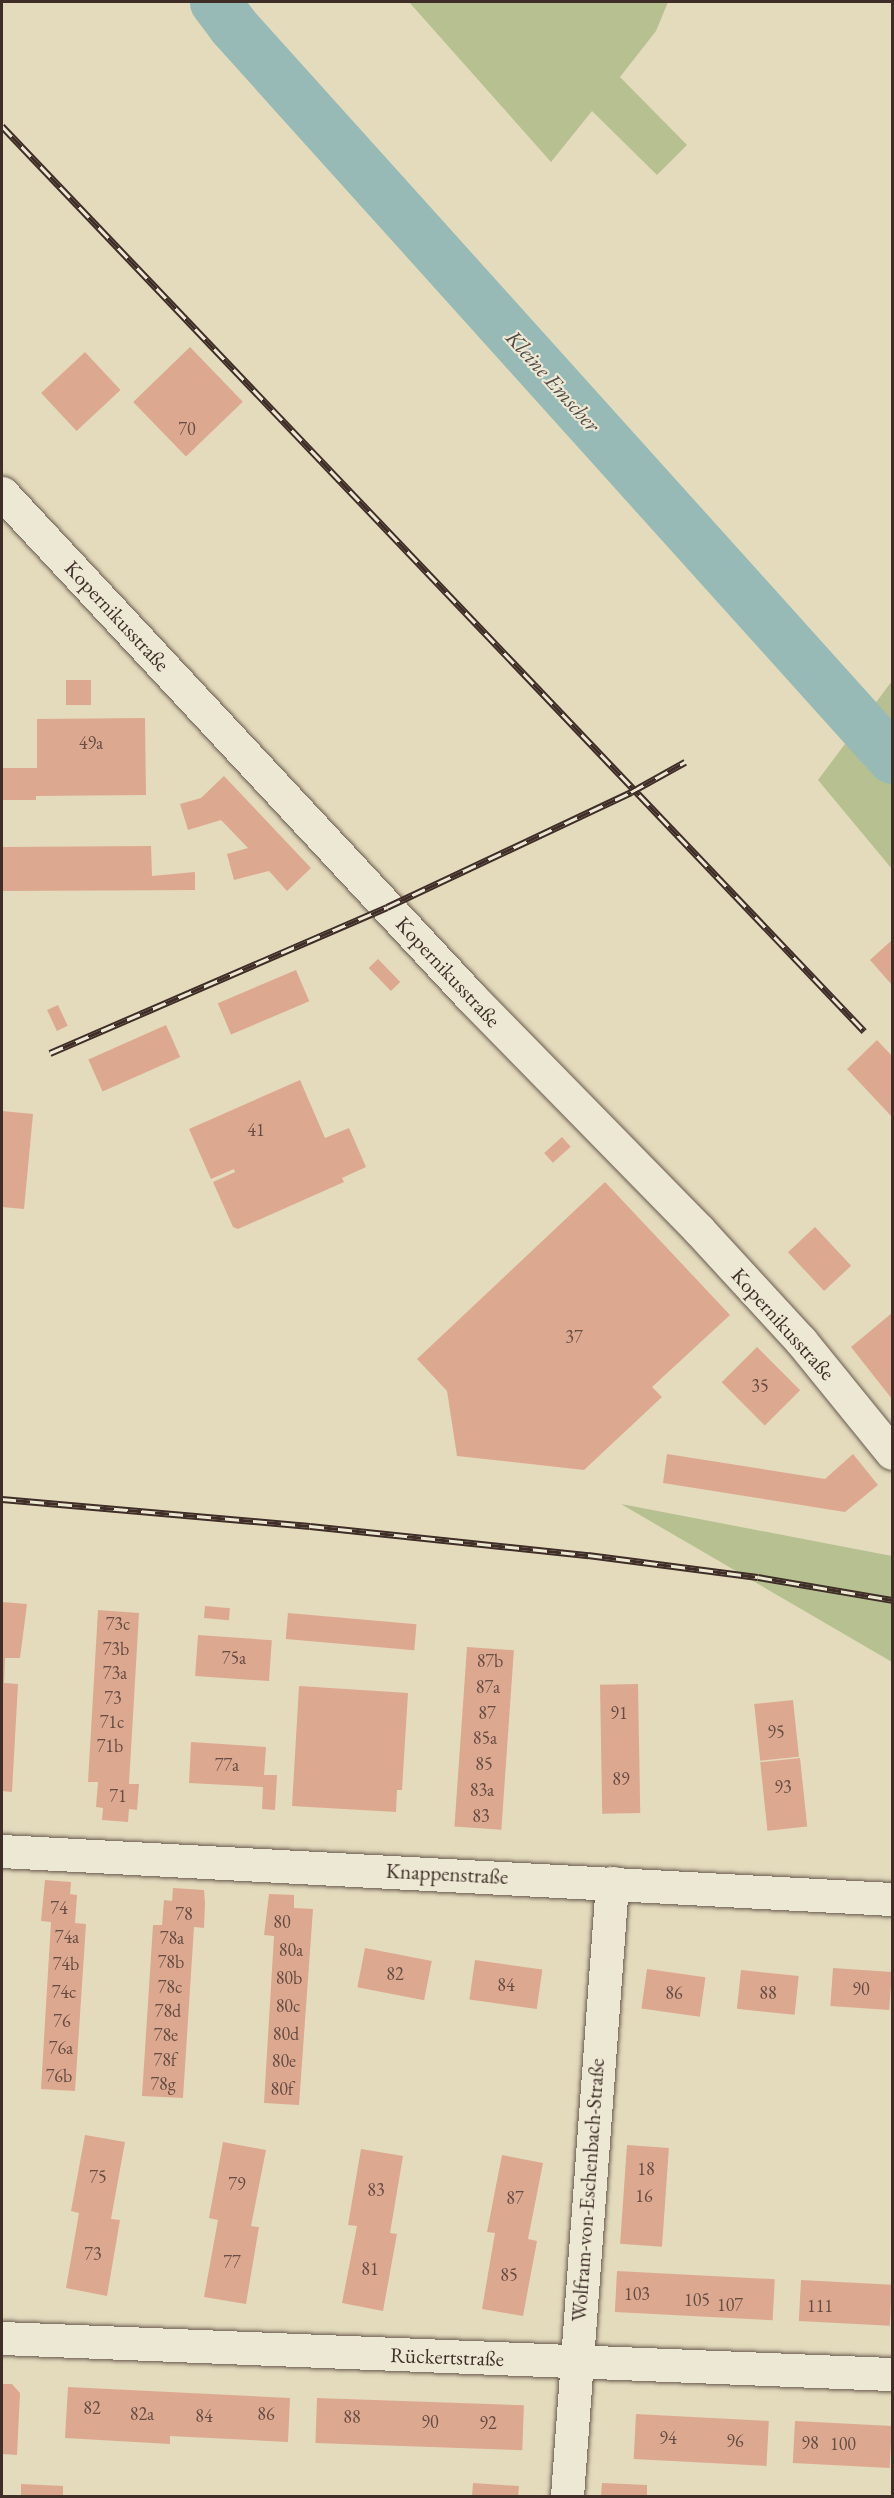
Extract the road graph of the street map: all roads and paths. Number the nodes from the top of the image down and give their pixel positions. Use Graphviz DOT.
graph roads {
  1 [pos="2,493"];
  2 [pos="892,1453"];
  3 [pos="2,1851"];
  4 [pos="612,1883"];
  5 [pos="892,1899"];
  6 [pos="2,2338"];
  7 [pos="575,2362"];
  8 [pos="892,2374"];
  9 [pos="567,2496"];
  1 -- 2 [label="street, Kopernikusstraße"];
  3 -- 4 [label="street, Knappenstraße"];
  4 -- 5 [label="street, Knappenstraße"];
  4 -- 7 [label="street, Wolfram-von-Eschenbach-Straße"];
  6 -- 7 [label="street, Rückertstraße"];
  7 -- 8 [label="street, Rückertstraße"];
  7 -- 9 [label="street, Wolfram-von-Eschenbach-Straße"];
}
